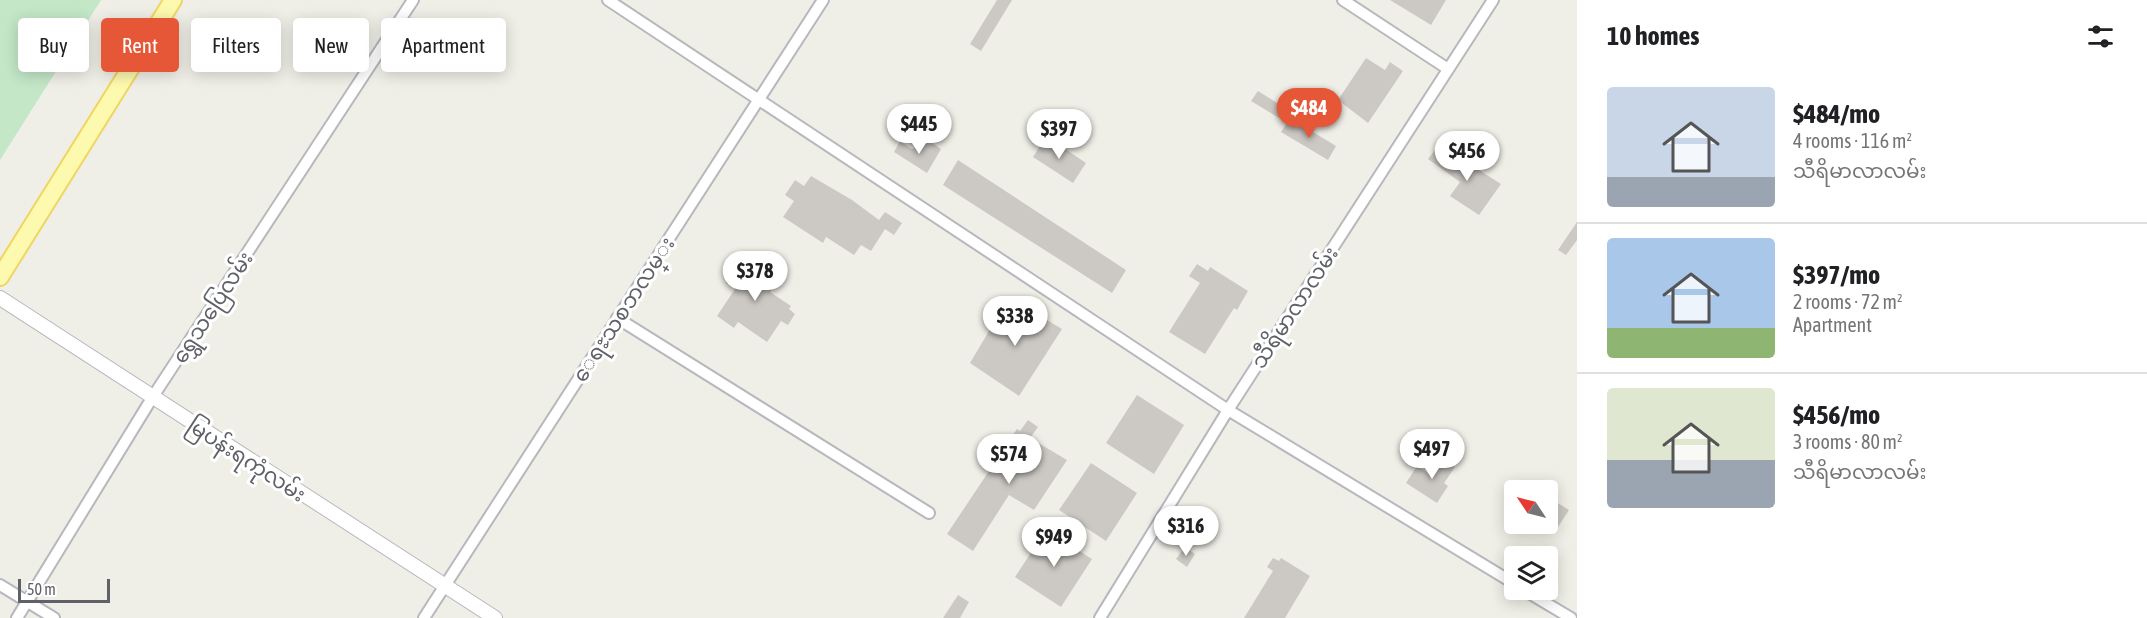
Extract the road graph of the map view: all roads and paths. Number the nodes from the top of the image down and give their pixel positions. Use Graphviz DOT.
graph roads {
  1 [pos="173,0"];
  2 [pos="413,0"];
  3 [pos="608,0"];
  4 [pos="823,0"];
  5 [pos="1344,0"];
  6 [pos="1493,0"];
  7 [pos="1448,69"];
  8 [pos="759,99"];
  9 [pos="0,277"];
  10 [pos="0,298"];
  11 [pos="617,318"];
  12 [pos="152,398"];
  13 [pos="1228,410"];
  14 [pos="930,513"];
  15 [pos="1504,577"];
  16 [pos="0,585"];
  17 [pos="445,586"];
  18 [pos="1541,600"];
  19 [pos="28,601"];
  20 [pos="17,618"];
  21 [pos="54,618"];
  22 [pos="424,618"];
  23 [pos="495,618"];
  24 [pos="1100,618"];
  25 [pos="1571,618"];
  1 -- 9 [label="main road"];
  2 -- 12 [label="street, ရွှေသပြေလမ်း"];
  3 -- 8 [label="street"];
  4 -- 8 [label="street, ေရႊသစၥာလမ္း"];
  5 -- 7 [label="street"];
  6 -- 7 [label="street, သီရိမာလာလမ်း"];
  7 -- 13 [label="street, သီရိမာလာလမ်း"];
  8 -- 11 [label="street, ေရႊသစၥာလမ္း"];
  8 -- 13 [label="street"];
  10 -- 12 [label="street, မြပန်းရကုံလမ်း"];
  11 -- 14 [label="street"];
  11 -- 17 [label="street, ေရႊသစၥာလမ္း"];
  12 -- 17 [label="street, မြပန်းရကုံလမ်း"];
  12 -- 19 [label="street, ရွှေသပြေလမ်း"];
  13 -- 15 [label="street"];
  13 -- 24 [label="street, သီရိမာလာလမ်း"];
  16 -- 19 [label="street"];
  17 -- 22 [label="street, ေရႊသစၥာလမ္း"];
  17 -- 23 [label="street, မြပန်းရကုံလမ်း"];
  18 -- 25 [label="street"];
  19 -- 20 [label="street, ရွှေသပြေလမ်း"];
  19 -- 21 [label="street"];
}
